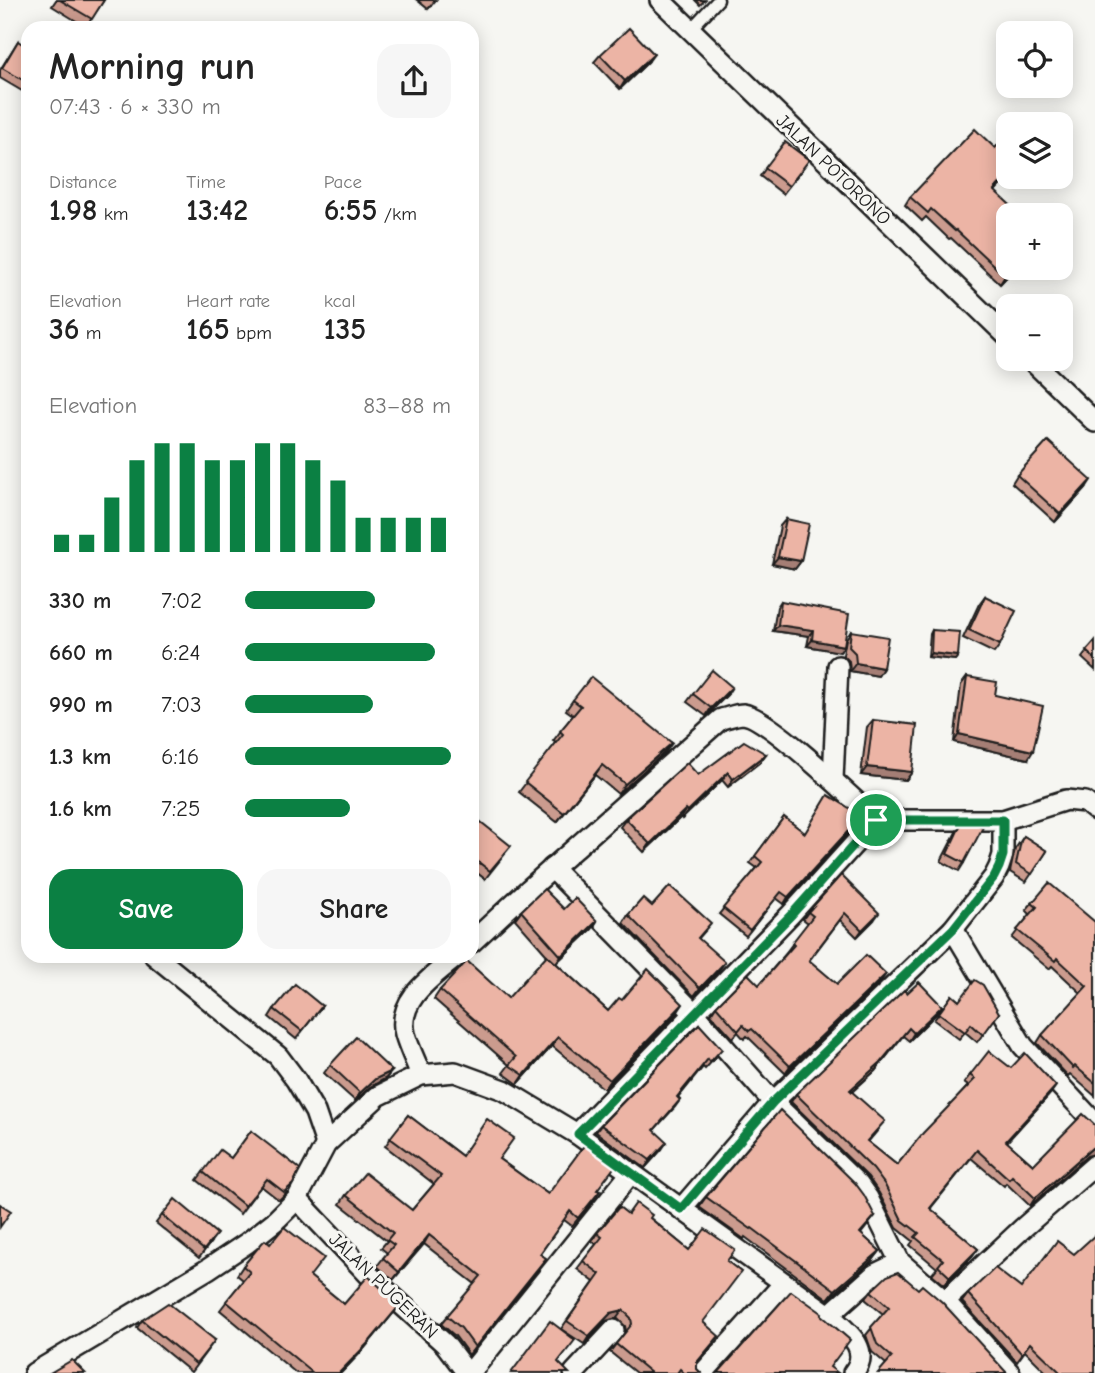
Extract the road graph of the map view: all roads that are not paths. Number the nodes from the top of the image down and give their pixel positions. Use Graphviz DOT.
graph roads {
  1 [pos="660,0"];
  2 [pos="718,0"];
  3 [pos="690,30"];
  4 [pos="996,325"];
  5 [pos="1042,371"];
  6 [pos="1095,422"];
  7 [pos="838,666"];
  8 [pos="833,780"];
  9 [pos="1095,810"];
  10 [pos="876,820"];
  11 [pos="1003,820"];
  12 [pos="552,868"];
  13 [pos="953,929"];
  14 [pos="479,936"];
  15 [pos="164,963"];
  16 [pos="449,963"];
  17 [pos="695,1014"];
  18 [pos="421,1075"];
  19 [pos="773,1102"];
  20 [pos="1095,1123"];
  21 [pos="578,1134"];
  22 [pos="326,1144"];
  23 [pos="1095,1165"];
  24 [pos="631,1173"];
  25 [pos="298,1199"];
  26 [pos="681,1209"];
  27 [pos="900,1262"];
  28 [pos="784,1283"];
  29 [pos="945,1301"];
  30 [pos="829,1315"];
  31 [pos="614,1330"];
  32 [pos="34,1373"];
  33 [pos="469,1373"];
  34 [pos="574,1373"];
  35 [pos="703,1373"];
  36 [pos="853,1373"];
  37 [pos="1010,1373"];
  1 -- 3 [label="street, JALAN POTORONO"];
  2 -- 3 [label="lane"];
  3 -- 4 [label="street, JALAN POTORONO"];
  5 -- 6 [label="street"];
  7 -- 8 [label="street"];
  8 -- 10 [label="street"];
  8 -- 12 [label="street"];
  9 -- 11 [label="street"];
  10 -- 11 [label="street"];
  10 -- 17 [label="street"];
  11 -- 13 [label="street"];
  12 -- 14 [label="street"];
  12 -- 17 [label="street"];
  13 -- 19 [label="street"];
  13 -- 20 [label="street"];
  15 -- 22 [label="street"];
  16 -- 18 [label="street"];
  17 -- 19 [label="street"];
  17 -- 21 [label="street"];
  18 -- 21 [label="street"];
  18 -- 22 [label="street"];
  19 -- 26 [label="street"];
  19 -- 27 [label="street"];
  21 -- 24 [label="street"];
  22 -- 25 [label="street"];
  23 -- 29 [label="street"];
  24 -- 26 [label="street"];
  24 -- 33 [label="street"];
  25 -- 32 [label="street"];
  25 -- 33 [label="street, JALAN PUGERAN"];
  26 -- 28 [label="street"];
  27 -- 29 [label="street"];
  27 -- 30 [label="street"];
  28 -- 30 [label="street"];
  28 -- 35 [label="street"];
  29 -- 37 [label="street"];
  30 -- 36 [label="street"];
  31 -- 34 [label="street"];
}
